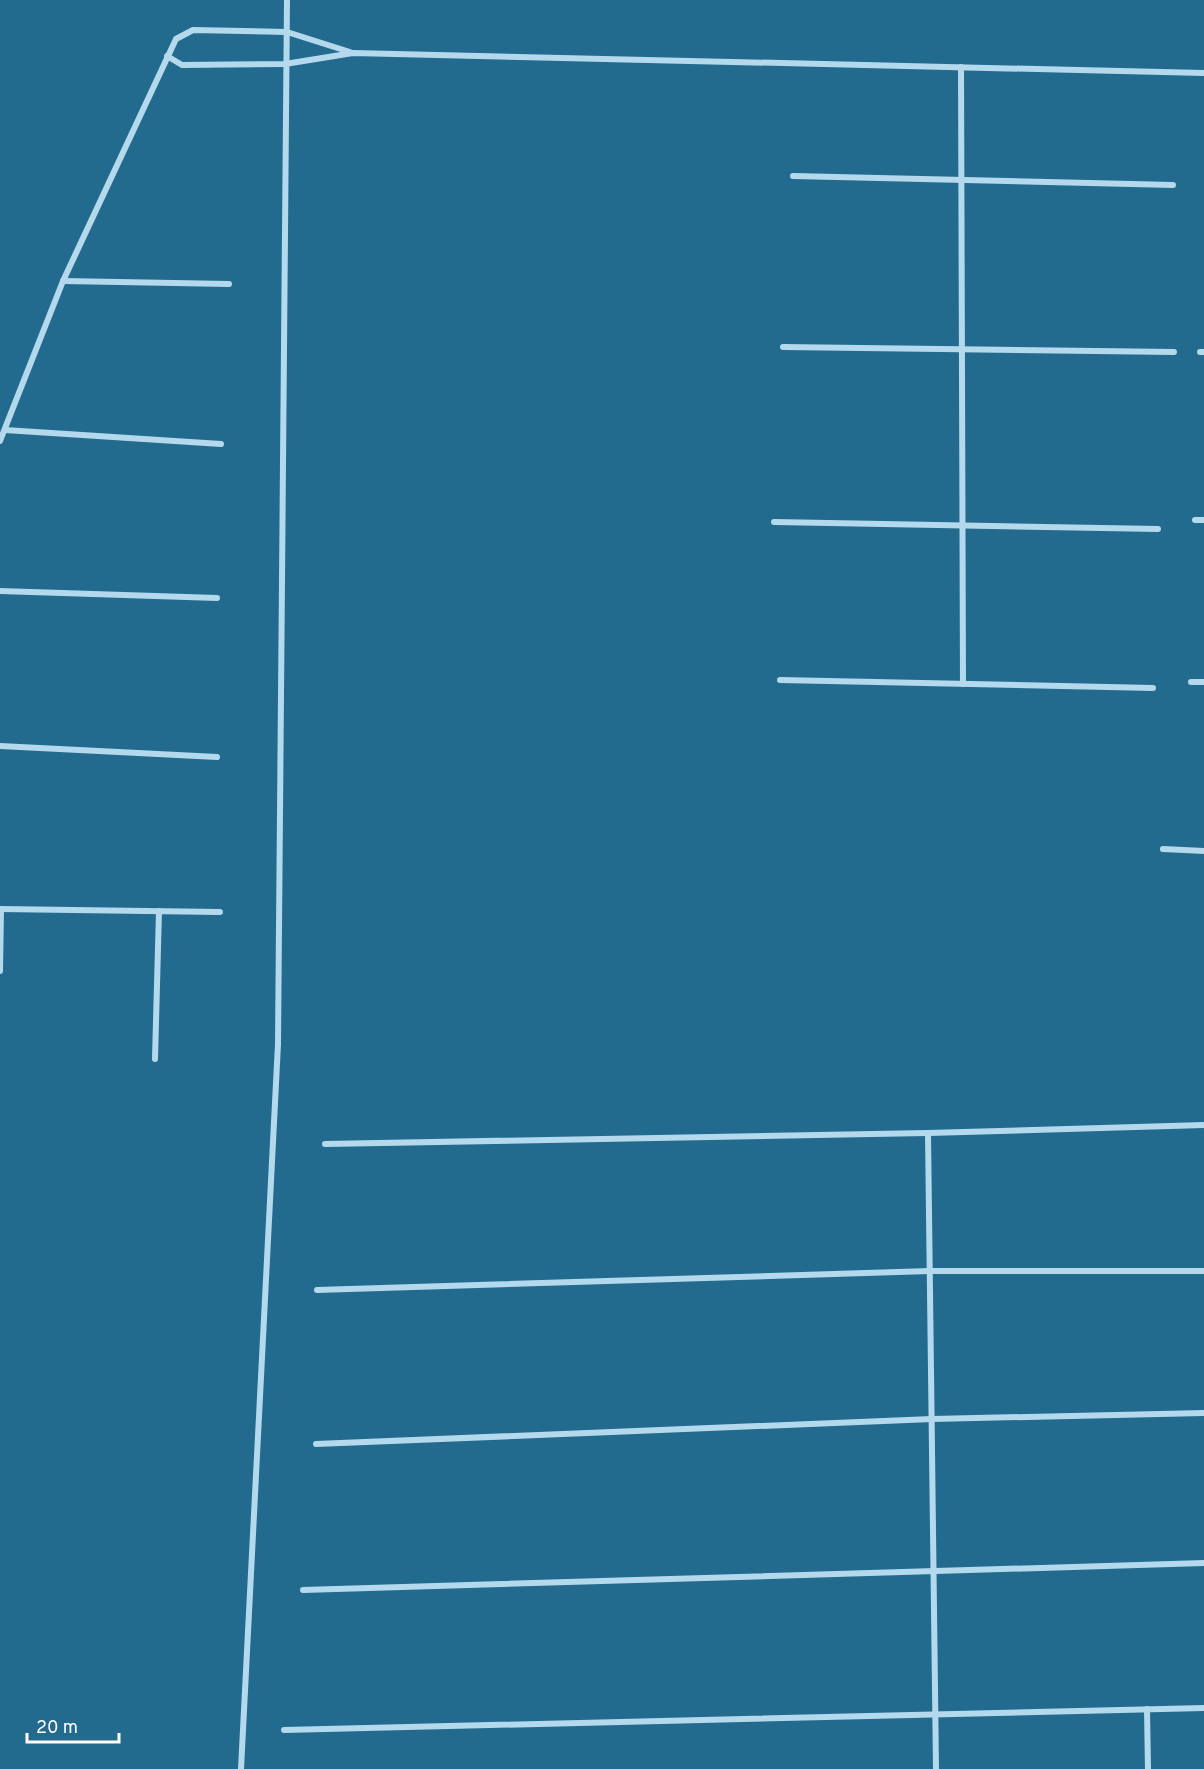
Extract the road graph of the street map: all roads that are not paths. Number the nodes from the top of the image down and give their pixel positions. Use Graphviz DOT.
graph roads {
  1 [pos="287,0"];
  2 [pos="287,32"];
  3 [pos="353,53"];
  4 [pos="167,56"];
  5 [pos="285,64"];
  6 [pos="961,67"];
  7 [pos="1204,73"];
  8 [pos="793,176"];
  9 [pos="961,180"];
  10 [pos="1173,185"];
  11 [pos="63,281"];
  12 [pos="229,284"];
  13 [pos="783,347"];
  14 [pos="962,350"];
  15 [pos="1174,352"];
  16 [pos="5,430"];
  17 [pos="0,441"];
  18 [pos="221,444"];
  19 [pos="1195,520"];
  20 [pos="1204,520"];
  21 [pos="774,522"];
  22 [pos="962,525"];
  23 [pos="1158,529"];
  24 [pos="0,591"];
  25 [pos="217,598"];
  26 [pos="780,680"];
  27 [pos="1191,682"];
  28 [pos="1204,682"];
  29 [pos="963,684"];
  30 [pos="1153,688"];
  31 [pos="0,746"];
  32 [pos="217,757"];
  33 [pos="1163,849"];
  34 [pos="1204,851"];
  35 [pos="1,909"];
  36 [pos="159,912"];
  37 [pos="220,912"];
  38 [pos="0,971"];
  39 [pos="155,1059"];
  40 [pos="1204,1125"];
  41 [pos="928,1133"];
  42 [pos="325,1144"];
  43 [pos="930,1271"];
  44 [pos="1204,1271"];
  45 [pos="317,1290"];
  46 [pos="1204,1413"];
  47 [pos="932,1419"];
  48 [pos="316,1444"];
  49 [pos="1204,1563"];
  50 [pos="933,1569"];
  51 [pos="303,1590"];
  52 [pos="1204,1708"];
  53 [pos="1147,1709"];
  54 [pos="936,1715"];
  55 [pos="284,1730"];
  56 [pos="240,1769"];
  57 [pos="936,1769"];
  58 [pos="1148,1769"];
  1 -- 2 [label="street"];
  2 -- 3 [label="street"];
  2 -- 4 [label="street"];
  2 -- 5 [label="street"];
  3 -- 5 [label="street"];
  3 -- 6 [label="street"];
  4 -- 5 [label="street"];
  4 -- 11 [label="street"];
  5 -- 56 [label="street"];
  6 -- 7 [label="street"];
  6 -- 9 [label="street"];
  8 -- 9 [label="street"];
  9 -- 10 [label="street"];
  9 -- 14 [label="street"];
  11 -- 12 [label="street"];
  11 -- 16 [label="street"];
  13 -- 14 [label="street"];
  14 -- 15 [label="street"];
  14 -- 22 [label="street"];
  16 -- 17 [label="street"];
  16 -- 18 [label="street"];
  19 -- 20 [label="street"];
  21 -- 22 [label="street"];
  22 -- 23 [label="street"];
  22 -- 29 [label="street"];
  24 -- 25 [label="street"];
  26 -- 29 [label="street"];
  27 -- 28 [label="street"];
  29 -- 30 [label="street"];
  31 -- 32 [label="street"];
  33 -- 34 [label="street"];
  35 -- 36 [label="street"];
  35 -- 38 [label="street"];
  36 -- 37 [label="street"];
  36 -- 39 [label="street"];
  40 -- 41 [label="street"];
  41 -- 42 [label="street"];
  41 -- 43 [label="street"];
  43 -- 44 [label="street"];
  43 -- 45 [label="street"];
  43 -- 47 [label="street"];
  46 -- 47 [label="street"];
  47 -- 48 [label="street"];
  47 -- 50 [label="street"];
  49 -- 50 [label="street"];
  50 -- 51 [label="street"];
  50 -- 54 [label="street"];
  52 -- 53 [label="street"];
  53 -- 54 [label="street"];
  53 -- 58 [label="street"];
  54 -- 55 [label="street"];
  54 -- 57 [label="street"];
}
